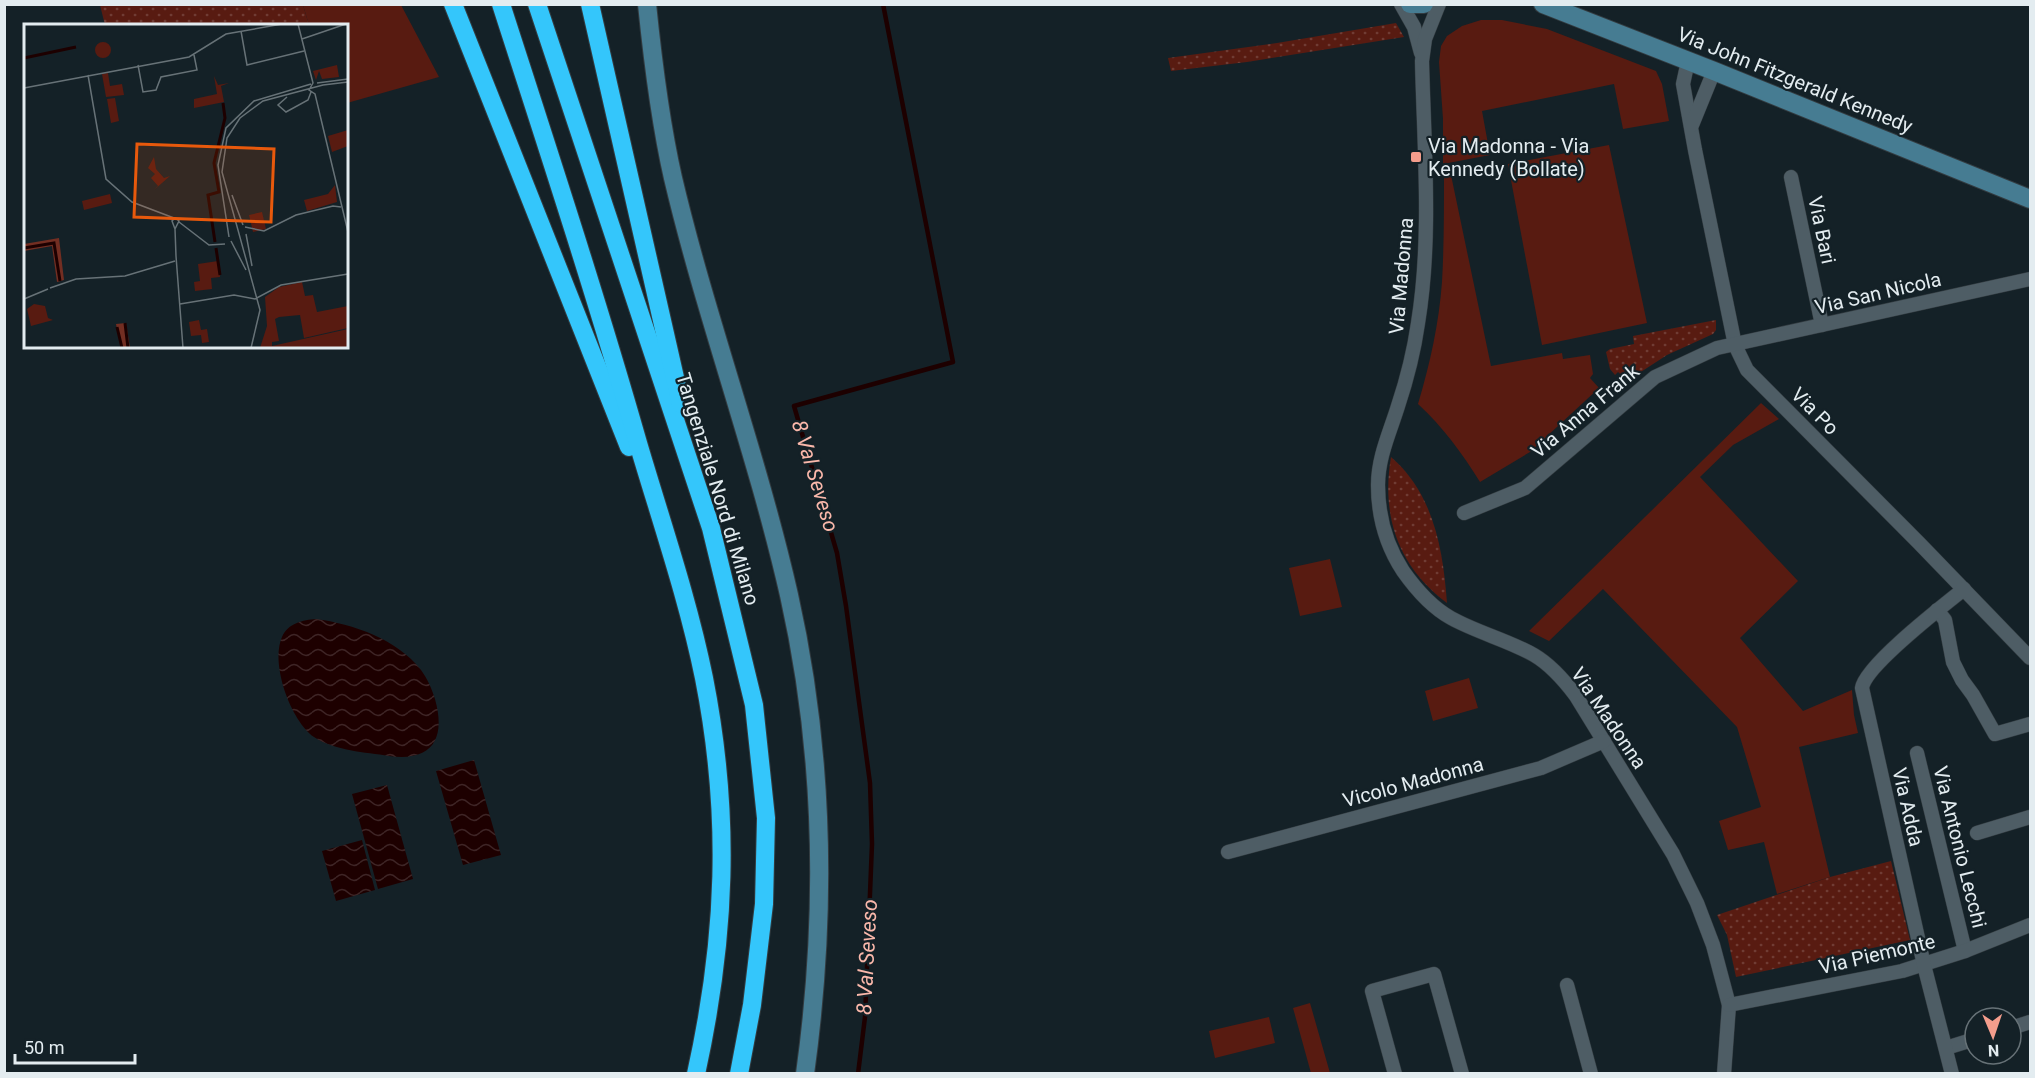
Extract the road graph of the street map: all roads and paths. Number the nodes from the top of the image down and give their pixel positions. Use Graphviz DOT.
graph roads {
  1 [pos="453,4"];
  2 [pos="501,4"];
  3 [pos="537,4"];
  4 [pos="590,4"];
  5 [pos="647,4"];
  6 [pos="1401,4"];
  7 [pos="1410,4"];
  8 [pos="1424,4"];
  9 [pos="1439,4"];
  10 [pos="1543,4"];
  11 [pos="1422,61"];
  12 [pos="1688,61"];
  13 [pos="1714,71"];
  14 [pos="1691,127"];
  15 [pos="1791,177"];
  16 [pos="2031,199"];
  17 [pos="2031,279"];
  18 [pos="1822,325"];
  19 [pos="1735,345"];
  20 [pos="1464,513"];
  21 [pos="711,528"];
  22 [pos="667,544"];
  23 [pos="1964,589"];
  24 [pos="1938,610"];
  25 [pos="2031,658"];
  26 [pos="2031,724"];
  27 [pos="1604,741"];
  28 [pos="1917,753"];
  29 [pos="2031,817"];
  30 [pos="1977,833"];
  31 [pos="1228,852"];
  32 [pos="2031,925"];
  33 [pos="1965,951"];
  34 [pos="1924,964"];
  35 [pos="1567,985"];
  36 [pos="1729,1005"];
  37 [pos="1963,1043"];
  38 [pos="1946,1048"];
  39 [pos="696,1074"];
  40 [pos="739,1074"];
  41 [pos="805,1074"];
  42 [pos="1395,1074"];
  43 [pos="1462,1074"];
  44 [pos="1591,1074"];
  45 [pos="1724,1074"];
  46 [pos="1952,1074"];
  1 -- 22 [label="highway"];
  2 -- 22 [label="highway"];
  3 -- 21 [label="highway, Tangenziale Nord di Milano"];
  4 -- 21 [label="highway"];
  5 -- 41 [label="main road"];
  6 -- 11 [label="street, Via Madonna"];
  7 -- 8 [label="main road"];
  9 -- 11 [label="street, Via Madonna"];
  10 -- 12 [label="main road, Via John Fitzgerald Kennedy"];
  11 -- 27 [label="street, Via Madonna"];
  12 -- 13 [label="main road, Via John Fitzgerald Kennedy"];
  12 -- 14 [label="street, Via Po"];
  13 -- 14 [label="street"];
  13 -- 16 [label="main road, Via John Fitzgerald Kennedy"];
  14 -- 19 [label="street, Via Po"];
  15 -- 18 [label="street, Via Bari"];
  17 -- 18 [label="street, Via San Nicola"];
  18 -- 19 [label="street, Via San Nicola"];
  19 -- 20 [label="street, Via Anna Frank"];
  19 -- 23 [label="street, Via Po"];
  21 -- 40 [label="highway, Tangenziale Nord di Milano"];
  22 -- 39 [label="highway"];
  23 -- 24 [label="street, Via Adda"];
  23 -- 25 [label="street, Via Po"];
  24 -- 26 [label="street"];
  24 -- 34 [label="street, Via Adda"];
  27 -- 31 [label="street, Vicolo Madonna"];
  27 -- 36 [label="street, Via Madonna"];
  28 -- 33 [label="street, Via Antonio Lecchi"];
  29 -- 30 [label="street"];
  32 -- 33 [label="street, Via Piemonte"];
  33 -- 34 [label="street, Via Piemonte"];
  34 -- 36 [label="street, Via Piemonte"];
  34 -- 38 [label="street, Via Adda"];
  35 -- 44 [label="street"];
  36 -- 45 [label="street, Via Madonna"];
  37 -- 38 [label="street"];
  38 -- 46 [label="street, Via Adda"];
  42 -- 43 [label="street"];
}
